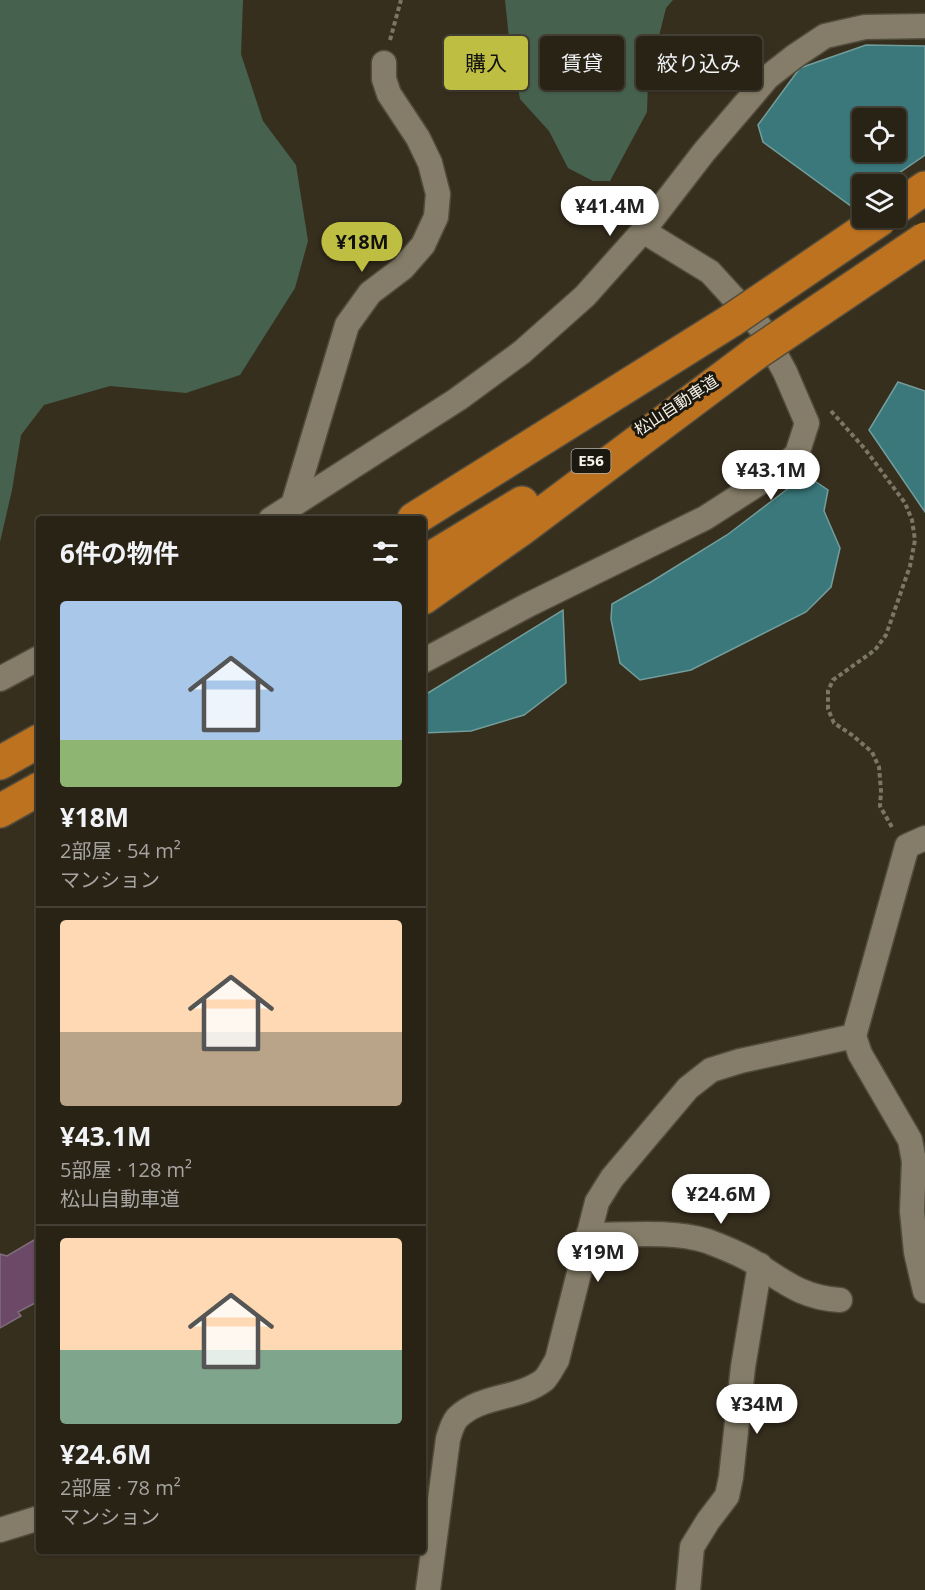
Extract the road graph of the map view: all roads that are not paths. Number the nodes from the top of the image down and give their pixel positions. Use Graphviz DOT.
graph roads {
  1 [pos="925,26"];
  2 [pos="384,63"];
  3 [pos="925,188"];
  4 [pos="906,201"];
  5 [pos="867,228"];
  6 [pos="643,231"];
  7 [pos="925,239"];
  8 [pos="756,353"];
  9 [pos="293,505"];
  10 [pos="276,516"];
  11 [pos="419,516"];
  12 [pos="426,561"];
  13 [pos="426,596"];
  14 [pos="426,659"];
  15 [pos="36,660"];
  16 [pos="0,679"];
  17 [pos="36,725"];
  18 [pos="36,743"];
  19 [pos="0,744"];
  20 [pos="0,763"];
  21 [pos="36,791"];
  22 [pos="0,811"];
  23 [pos="916,842"];
  24 [pos="855,1036"];
  25 [pos="920,1163"];
  26 [pos="588,1234"];
  27 [pos="760,1265"];
  28 [pos="925,1291"];
  29 [pos="840,1300"];
  30 [pos="36,1519"];
  31 [pos="0,1530"];
  32 [pos="428,1590"];
  33 [pos="688,1590"];
  1 -- 6 [label="street"];
  2 -- 9 [label="street"];
  3 -- 4 [label="highway"];
  5 -- 11 [label="highway, E56, bridge"];
  6 -- 9 [label="street"];
  6 -- 14 [label="street"];
  7 -- 8 [label="highway, 松山自動車道 / E56, bridge"];
  8 -- 12 [label="highway, 松山自動車道 / E56"];
  8 -- 13 [label="highway"];
  9 -- 10 [label="street"];
  15 -- 16 [label="street"];
  17 -- 19 [label="highway"];
  18 -- 20 [label="highway"];
  21 -- 22 [label="highway"];
  23 -- 24 [label="street"];
  24 -- 25 [label="street"];
  24 -- 26 [label="street"];
  25 -- 28 [label="street"];
  26 -- 27 [label="street"];
  26 -- 32 [label="street"];
  27 -- 29 [label="street"];
  27 -- 33 [label="street"];
  30 -- 31 [label="street"];
}
